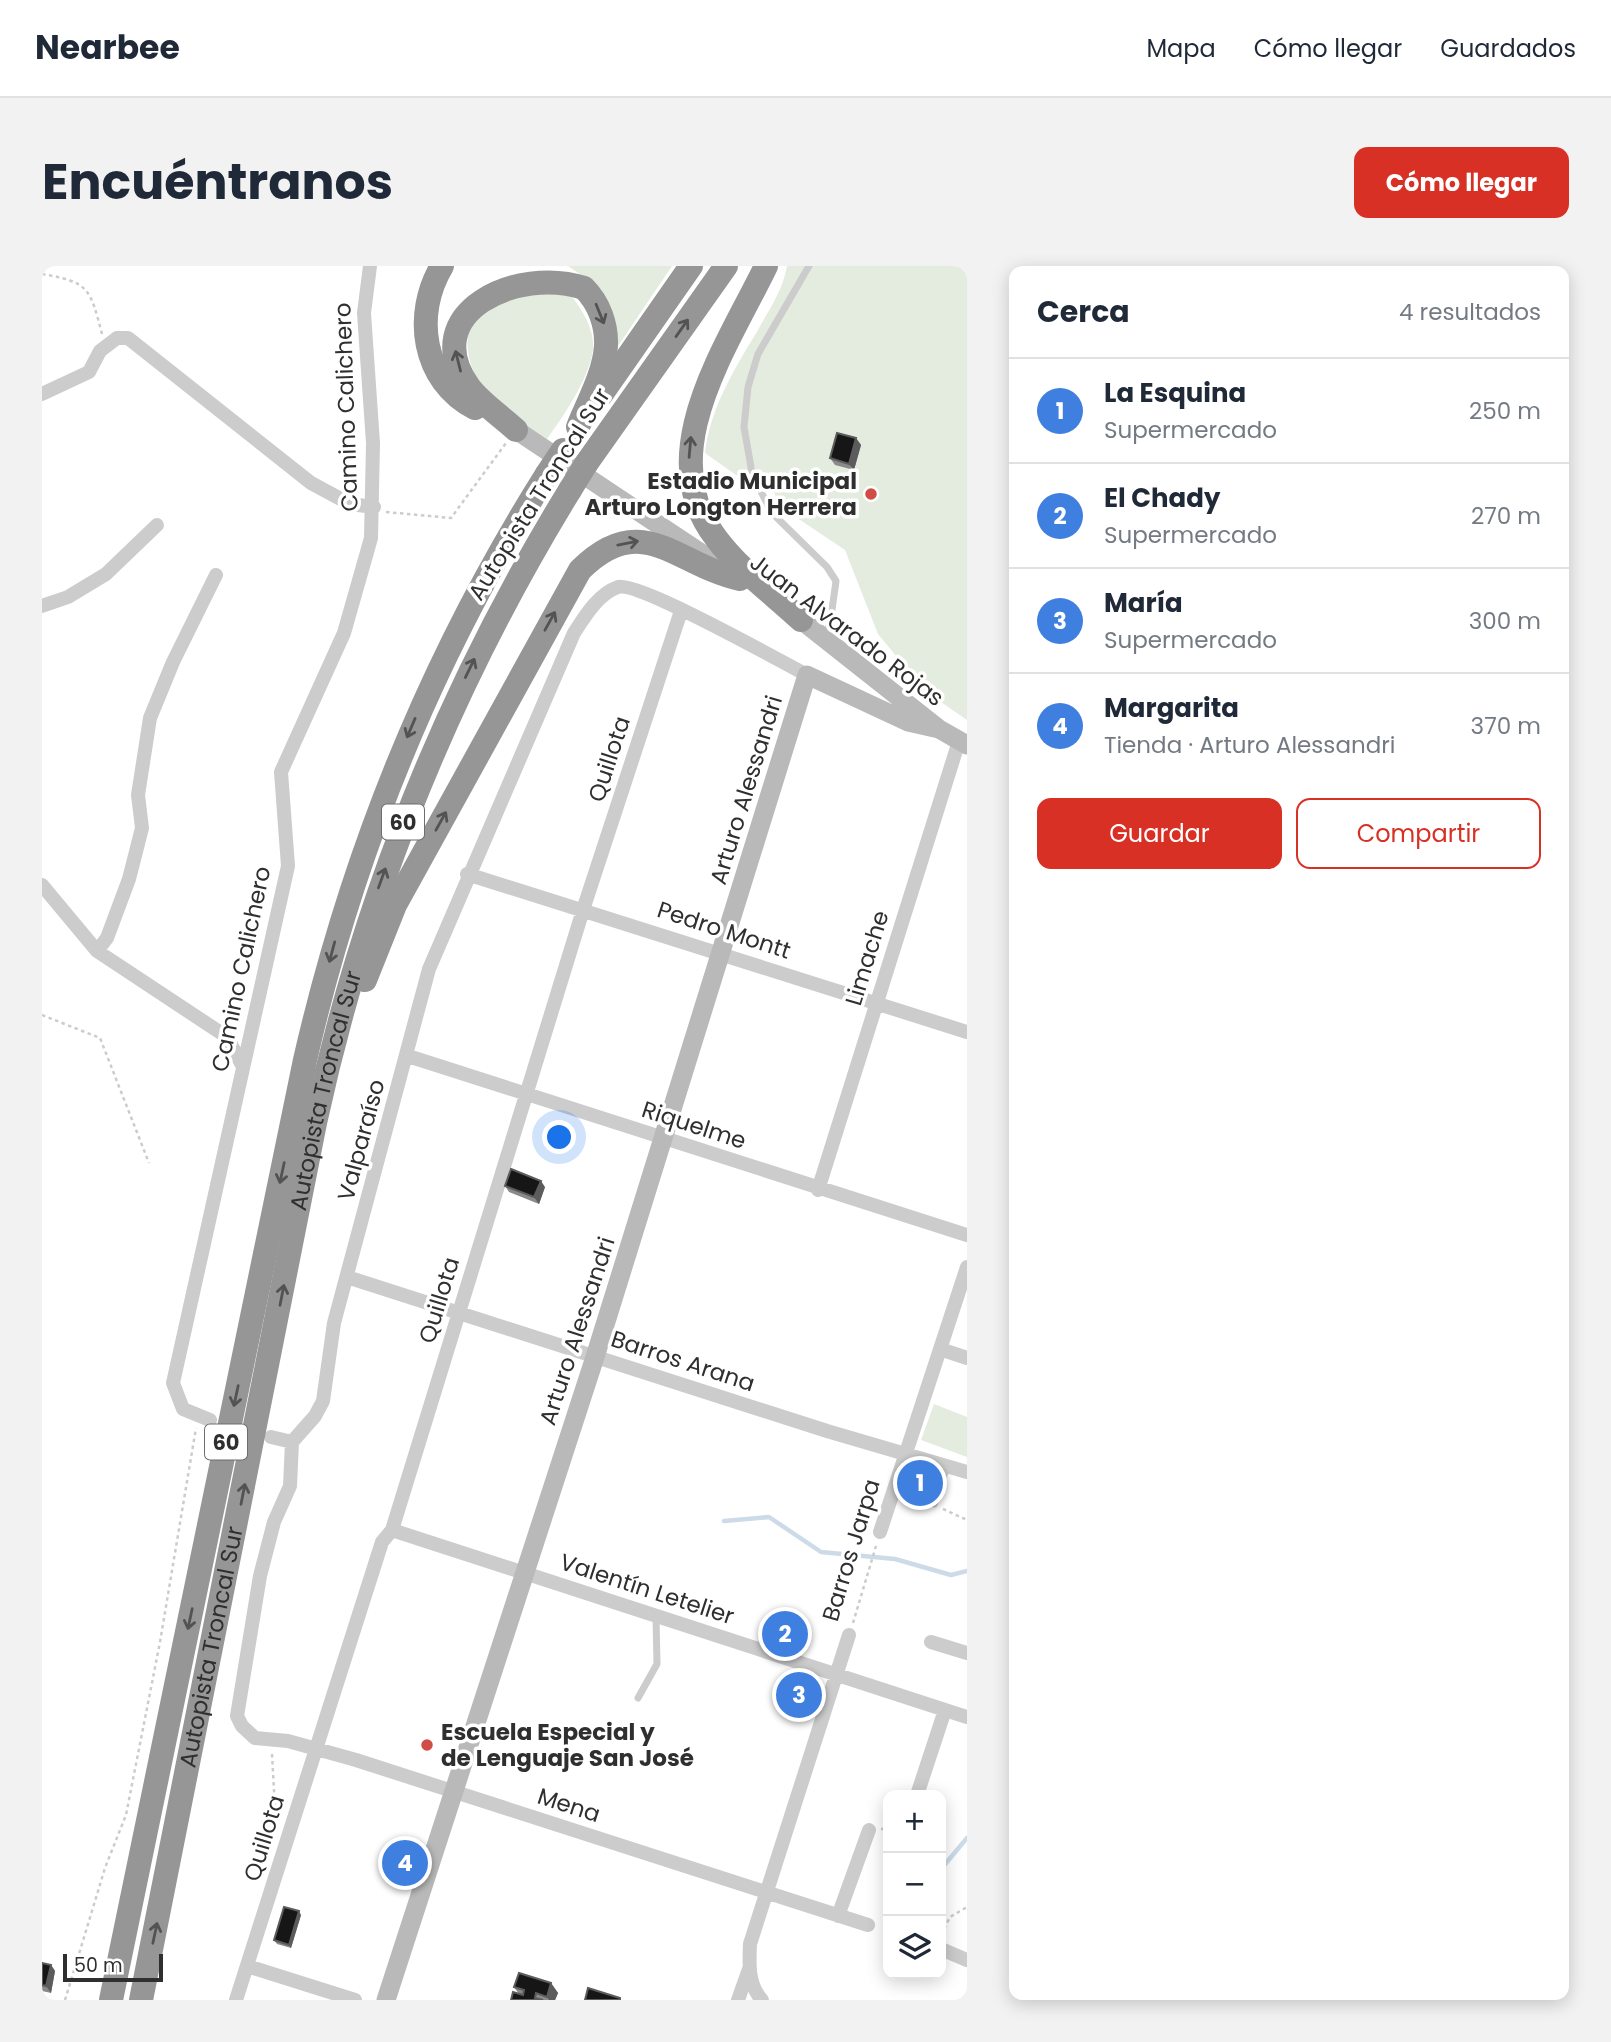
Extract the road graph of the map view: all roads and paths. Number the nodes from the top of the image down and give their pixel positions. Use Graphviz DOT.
graph roads {
  1 [pos="370,266"];
  2 [pos="442,266"];
  3 [pos="691,266"];
  4 [pos="726,266"];
  5 [pos="766,266"];
  6 [pos="809,266"];
  7 [pos="42,274"];
  8 [pos="100,351"];
  9 [pos="42,394"];
  10 [pos="578,427"];
  11 [pos="516,429"];
  12 [pos="374,507"];
  13 [pos="157,525"];
  14 [pos="216,575"];
  15 [pos="740,579"];
  16 [pos="627,586"];
  17 [pos="42,606"];
  18 [pos="681,611"];
  19 [pos="801,620"];
  20 [pos="824,637"];
  21 [pos="807,675"];
  22 [pos="939,729"];
  23 [pos="963,743"];
  24 [pos="467,874"];
  25 [pos="42,885"];
  26 [pos="583,910"];
  27 [pos="97,951"];
  28 [pos="722,953"];
  29 [pos="877,1003"];
  30 [pos="42,1015"];
  31 [pos="967,1032"];
  32 [pos="408,1056"];
  33 [pos="243,1067"];
  34 [pos="526,1095"];
  35 [pos="664,1139"];
  36 [pos="149,1163"];
  37 [pos="304,1181"];
  38 [pos="818,1190"];
  39 [pos="967,1235"];
  40 [pos="967,1267"];
  41 [pos="347,1277"];
  42 [pos="458,1314"];
  43 [pos="940,1349"];
  44 [pos="594,1357"];
  45 [pos="967,1357"];
  46 [pos="204,1419"];
  47 [pos="271,1437"];
  48 [pos="292,1442"];
  49 [pos="906,1452"];
  50 [pos="947,1465"];
  51 [pos="967,1472"];
  52 [pos="934,1504"];
  53 [pos="967,1520"];
  54 [pos="392,1530"];
  55 [pos="880,1532"];
  56 [pos="525,1573"];
  57 [pos="656,1617"];
  58 [pos="849,1635"];
  59 [pos="932,1642"];
  60 [pos="967,1653"];
  61 [pos="835,1674"];
  62 [pos="638,1698"];
  63 [pos="945,1710"];
  64 [pos="967,1717"];
  65 [pos="271,1740"];
  66 [pos="316,1748"];
  67 [pos="919,1790"];
  68 [pos="454,1791"];
  69 [pos="276,1829"];
  70 [pos="869,1830"];
  71 [pos="767,1894"];
  72 [pos="967,1907"];
  73 [pos="838,1916"];
  74 [pos="868,1925"];
  75 [pos="946,1925"];
  76 [pos="946,1951"];
  77 [pos="967,1960"];
  78 [pos="247,1966"];
  79 [pos="749,1969"];
  80 [pos="762,1999"];
  81 [pos="65,2000"];
  82 [pos="111,2000"];
  83 [pos="141,2000"];
  84 [pos="236,2000"];
  85 [pos="355,2000"];
  86 [pos="386,2000"];
  87 [pos="738,2000"];
  1 -- 12 [label="street, Camino Calichero"];
  2 -- 11 [label="highway"];
  3 -- 10 [label="highway, Autopista Troncal Sur / 60"];
  37 -- 4 [label="highway, Autopista Troncal Sur / 60, one-way, bridge"];
  19 -- 5 [label="highway, one-way"];
  6 -- 20 [label="lane"];
  7 -- 8 [label="path"];
  8 -- 9 [label="street"];
  8 -- 12 [label="street"];
  11 -- 10 [label="highway, one-way"];
  10 -- 82 [label="highway, Autopista Troncal Sur / 60, one-way, bridge"];
  11 -- 12 [label="path"];
  11 -- 15 [label="main road, Juan Alvarado Rojas"];
  12 -- 33 [label="street, Camino Calichero"];
  13 -- 17 [label="street"];
  14 -- 27 [label="street"];
  15 -- 19 [label="main road, Juan Alvarado Rojas"];
  37 -- 15 [label="highway, one-way"];
  16 -- 18 [label="street, Juan Alvarado Rojas"];
  16 -- 24 [label="street, Valparaíso"];
  18 -- 21 [label="street, Juan Alvarado Rojas"];
  18 -- 26 [label="street, Quillota"];
  19 -- 20 [label="main road, Juan Alvarado Rojas"];
  20 -- 22 [label="main road, Juan Alvarado Rojas"];
  21 -- 22 [label="main road, Juan Alvarado Rojas"];
  21 -- 28 [label="main road, Arturo Alessandri"];
  22 -- 23 [label="main road, Juan Alvarado Rojas"];
  23 -- 29 [label="street, Limache"];
  24 -- 26 [label="street, Pedro Montt"];
  24 -- 32 [label="street, Valparaíso"];
  25 -- 27 [label="street"];
  26 -- 28 [label="street, Pedro Montt"];
  26 -- 34 [label="street, Quillota"];
  27 -- 33 [label="street"];
  28 -- 29 [label="street, Pedro Montt"];
  28 -- 35 [label="main road, Arturo Alessandri"];
  29 -- 31 [label="street, Pedro Montt"];
  29 -- 38 [label="street, Limache"];
  30 -- 36 [label="path"];
  32 -- 34 [label="street, Riquelme"];
  32 -- 41 [label="street, Valparaíso"];
  33 -- 46 [label="street, Camino Calichero"];
  34 -- 35 [label="street, Riquelme"];
  34 -- 42 [label="street, Quillota"];
  35 -- 38 [label="street, Riquelme"];
  35 -- 44 [label="main road, Arturo Alessandri"];
  83 -- 37 [label="highway, Autopista Troncal Sur / 60, one-way"];
  38 -- 39 [label="street, Riquelme"];
  40 -- 43 [label="street, Barros Jarpa"];
  41 -- 42 [label="street, Barros Arana"];
  41 -- 48 [label="street, Valparaíso"];
  42 -- 44 [label="street, Barros Arana"];
  42 -- 54 [label="street, Quillota"];
  43 -- 45 [label="street"];
  43 -- 49 [label="street, Barros Jarpa"];
  44 -- 49 [label="street, Barros Arana"];
  44 -- 56 [label="main road, Arturo Alessandri"];
  46 -- 81 [label="path"];
  47 -- 48 [label="street"];
  48 -- 65 [label="street, Mena"];
  49 -- 50 [label="street, Barros Arana"];
  49 -- 55 [label="street, Barros Jarpa"];
  50 -- 51 [label="street, Barros Arana"];
  50 -- 52 [label="lane"];
  52 -- 53 [label="path"];
  54 -- 56 [label="street, Valentín Letelier"];
  54 -- 66 [label="street, Quillota"];
  55 -- 58 [label="path, Barros Jarpa"];
  56 -- 57 [label="street, Valentín Letelier"];
  56 -- 68 [label="main road, Arturo Alessandri"];
  57 -- 61 [label="street, Valentín Letelier"];
  57 -- 62 [label="lane"];
  58 -- 61 [label="street, Barros Jarpa"];
  59 -- 60 [label="street"];
  61 -- 63 [label="street, Valentín Letelier"];
  61 -- 71 [label="street, Barros Jarpa"];
  63 -- 64 [label="street, Valentín Letelier"];
  63 -- 67 [label="street"];
  65 -- 66 [label="street, Mena"];
  65 -- 69 [label="path"];
  66 -- 68 [label="street, Mena"];
  66 -- 78 [label="street, Quillota"];
  68 -- 71 [label="street, Mena"];
  68 -- 86 [label="main road, Arturo Alessandri"];
  70 -- 73 [label="street"];
  71 -- 73 [label="street, Mena"];
  71 -- 79 [label="street, Barros Jarpa"];
  72 -- 75 [label="path"];
  73 -- 74 [label="street, Mena"];
  76 -- 77 [label="street"];
  78 -- 84 [label="street, Quillota"];
  78 -- 85 [label="street"];
  79 -- 80 [label="street, Barros Jarpa"];
  79 -- 87 [label="street, Barros Jarpa"];
}
